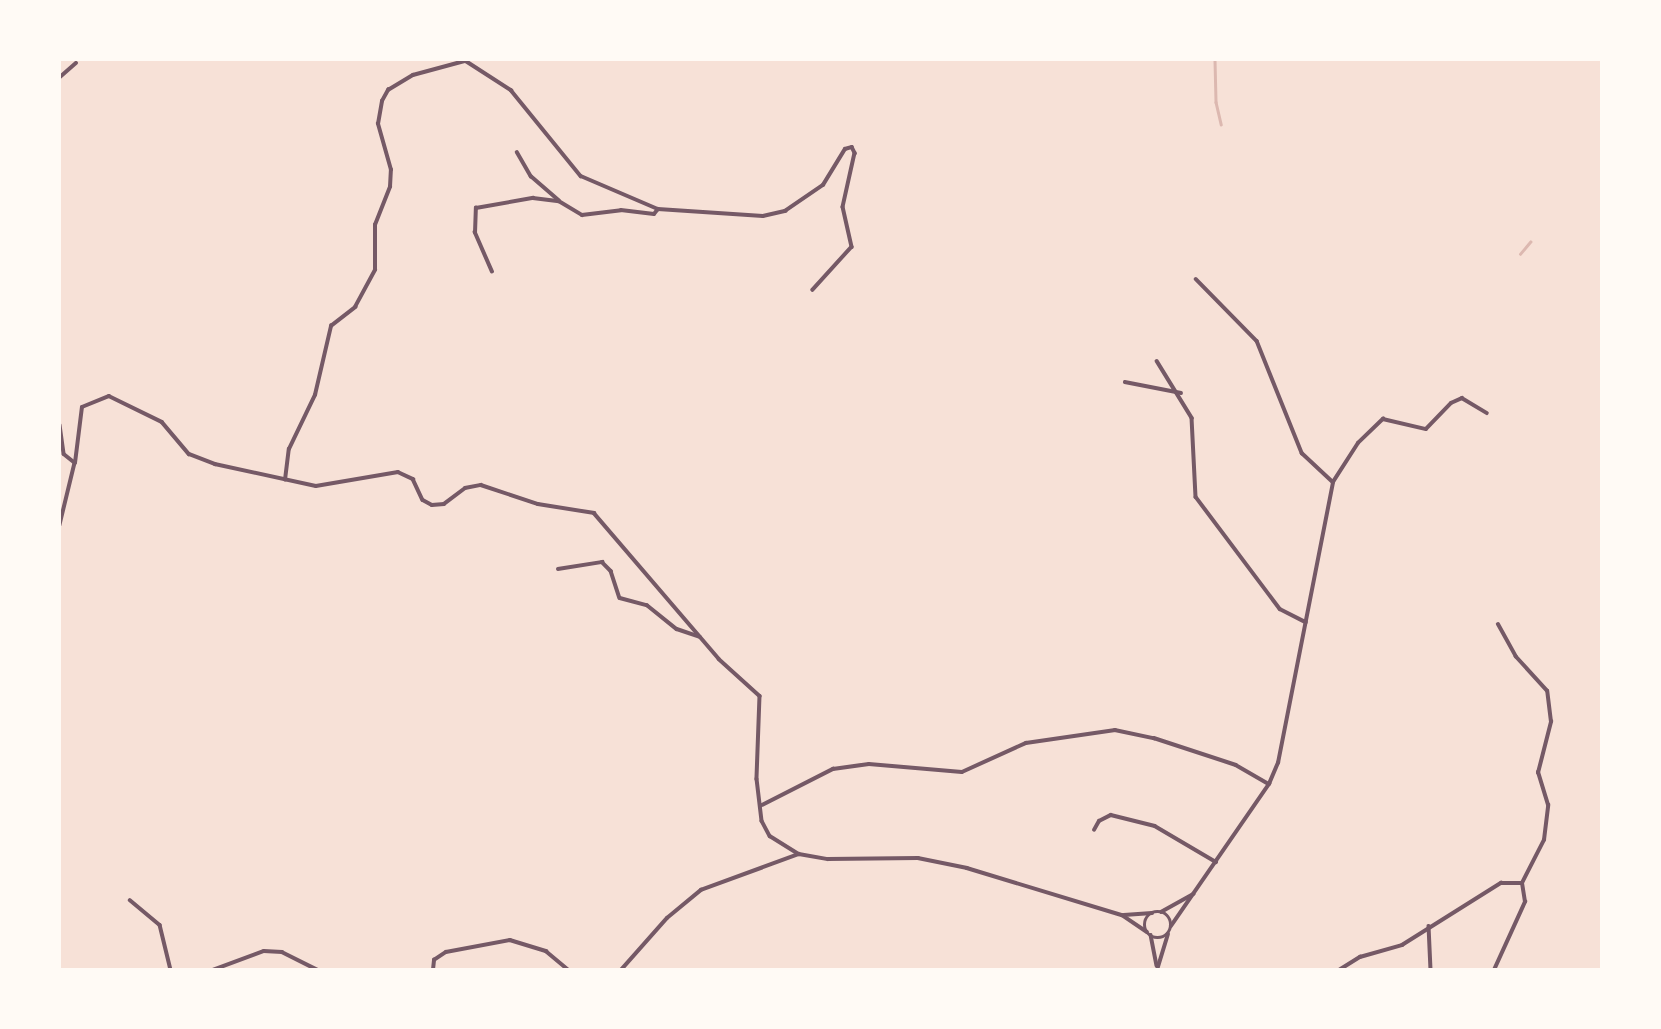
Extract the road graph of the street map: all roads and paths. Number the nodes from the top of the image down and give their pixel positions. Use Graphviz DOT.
graph roads {
  1 [pos="466,60"];
  2 [pos="76,63"];
  3 [pos="60,77"];
  4 [pos="517,153"];
  5 [pos="559,201"];
  6 [pos="658,209"];
  7 [pos="492,272"];
  8 [pos="1196,279"];
  9 [pos="813,290"];
  10 [pos="1157,361"];
  11 [pos="1125,382"];
  12 [pos="1181,393"];
  13 [pos="1487,413"];
  14 [pos="60,425"];
  15 [pos="75,463"];
  16 [pos="285,480"];
  17 [pos="1333,482"];
  18 [pos="60,525"];
  19 [pos="558,569"];
  20 [pos="1306,622"];
  21 [pos="1498,625"];
  22 [pos="702,638"];
  23 [pos="1269,784"];
  24 [pos="760,806"];
  25 [pos="1094,830"];
  26 [pos="799,854"];
  27 [pos="1216,862"];
  28 [pos="1522,883"];
  29 [pos="1195,893"];
  30 [pos="130,900"];
  31 [pos="1154,912"];
  32 [pos="1161,912"];
  33 [pos="1122,915"];
  34 [pos="1171,926"];
  35 [pos="1429,926"];
  36 [pos="1169,932"];
  37 [pos="1149,933"];
  38 [pos="1157,968"];
  39 [pos="171,970"];
  40 [pos="213,970"];
  41 [pos="318,970"];
  42 [pos="433,970"];
  43 [pos="569,970"];
  44 [pos="621,970"];
  45 [pos="1339,970"];
  46 [pos="1431,970"];
  47 [pos="1494,970"];
  1 -- 6 [label="street"];
  1 -- 16 [label="street"];
  2 -- 3 [label="street"];
  4 -- 5 [label="street"];
  5 -- 6 [label="street"];
  5 -- 7 [label="street"];
  6 -- 9 [label="street"];
  8 -- 17 [label="street"];
  10 -- 12 [label="street"];
  11 -- 12 [label="street"];
  12 -- 20 [label="street"];
  13 -- 17 [label="street"];
  14 -- 15 [label="street"];
  15 -- 16 [label="street"];
  15 -- 18 [label="street"];
  16 -- 22 [label="street"];
  17 -- 20 [label="street"];
  19 -- 22 [label="street"];
  20 -- 23 [label="street"];
  21 -- 28 [label="street"];
  22 -- 24 [label="street"];
  23 -- 24 [label="street"];
  23 -- 27 [label="street"];
  24 -- 26 [label="street"];
  25 -- 27 [label="street"];
  26 -- 33 [label="street"];
  26 -- 44 [label="street"];
  27 -- 29 [label="street"];
  28 -- 35 [label="street"];
  28 -- 47 [label="street"];
  29 -- 32 [label="street"];
  29 -- 34 [label="street"];
  30 -- 39 [label="street"];
  31 -- 32 [label="street"];
  31 -- 33 [label="street"];
  31 -- 37 [label="street"];
  32 -- 34 [label="street"];
  33 -- 37 [label="street"];
  34 -- 36 [label="street"];
  35 -- 45 [label="street"];
  35 -- 46 [label="street"];
  36 -- 37 [label="street"];
  36 -- 38 [label="street"];
  37 -- 38 [label="street"];
  40 -- 41 [label="street"];
  42 -- 43 [label="street"];
}
